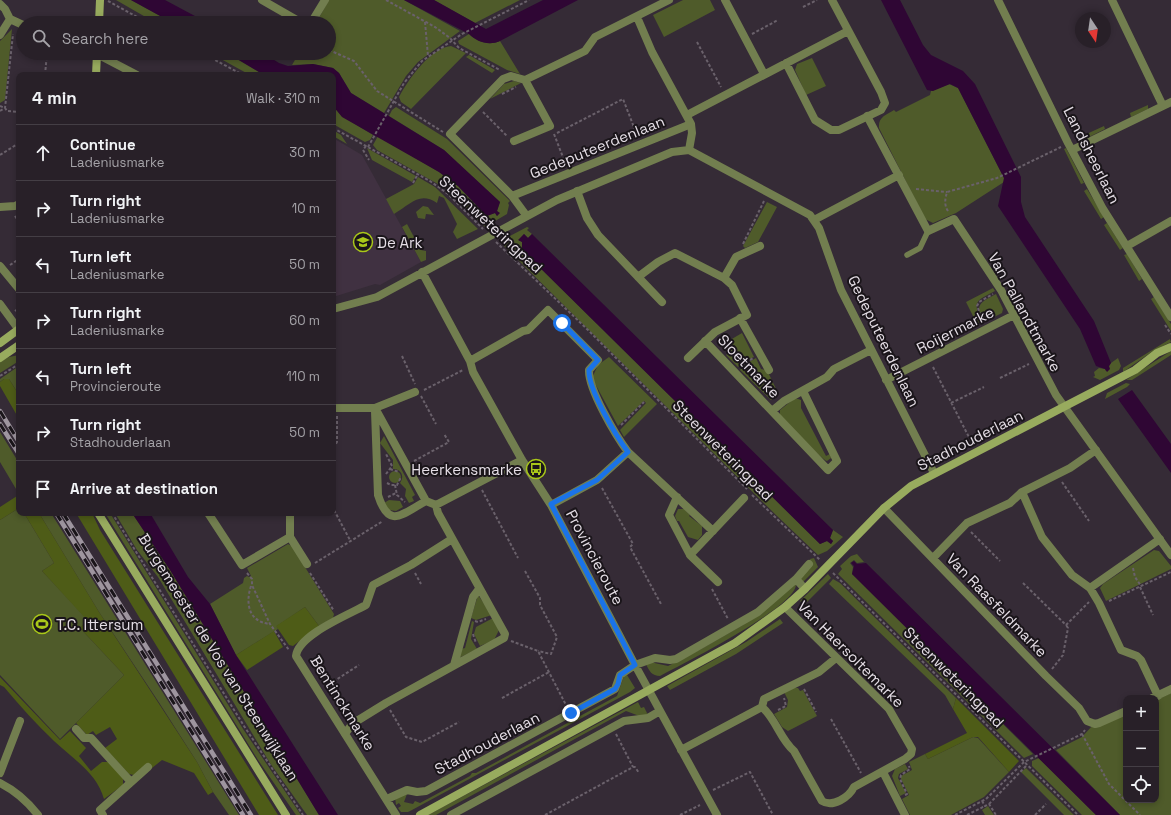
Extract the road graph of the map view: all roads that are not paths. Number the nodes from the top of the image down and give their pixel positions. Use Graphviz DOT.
graph roads {
  1 [pos="100,0"];
  2 [pos="262,0"];
  3 [pos="325,0"];
  4 [pos="669,0"];
  5 [pos="725,0"];
  6 [pos="832,0"];
  7 [pos="998,0"];
  8 [pos="1112,0"];
  9 [pos="0,4"];
  10 [pos="99,16"];
  11 [pos="290,16"];
  12 [pos="315,16"];
  13 [pos="637,17"];
  14 [pos="12,20"];
  15 [pos="16,22"];
  16 [pos="848,31"];
  17 [pos="0,35"];
  18 [pos="96,60"];
  19 [pos="109,60"];
  20 [pos="786,63"];
  21 [pos="96,72"];
  22 [pos="131,72"];
  23 [pos="764,74"];
  24 [pos="525,80"];
  25 [pos="1171,102"];
  26 [pos="1163,106"];
  27 [pos="687,115"];
  28 [pos="867,116"];
  29 [pos="690,124"];
  30 [pos="514,141"];
  31 [pos="1070,147"];
  32 [pos="689,150"];
  33 [pos="899,176"];
  34 [pos="576,191"];
  35 [pos="512,196"];
  36 [pos="16,206"];
  37 [pos="0,207"];
  38 [pos="526,215"];
  39 [pos="814,220"];
  40 [pos="1171,221"];
  41 [pos="928,231"];
  42 [pos="760,246"];
  43 [pos="1127,246"];
  44 [pos="907,255"];
  45 [pos="0,266"];
  46 [pos="422,272"];
  47 [pos="638,277"];
  48 [pos="724,278"];
  49 [pos="16,285"];
  50 [pos="662,302"];
  51 [pos="0,304"];
  52 [pos="336,308"];
  53 [pos="1014,315"];
  54 [pos="1171,317"];
  55 [pos="740,318"];
  56 [pos="16,325"];
  57 [pos="16,331"];
  58 [pos="705,341"];
  59 [pos="0,343"];
  60 [pos="16,347"];
  61 [pos="1171,347"];
  62 [pos="872,350"];
  63 [pos="0,358"];
  64 [pos="688,358"];
  65 [pos="471,363"];
  66 [pos="769,370"];
  67 [pos="886,380"];
  68 [pos="417,391"];
  69 [pos="802,391"];
  70 [pos="1064,407"];
  71 [pos="336,408"];
  72 [pos="375,408"];
  73 [pos="772,411"];
  74 [pos="1096,450"];
  75 [pos="628,452"];
  76 [pos="522,460"];
  77 [pos="934,473"];
  78 [pos="1022,492"];
  79 [pos="677,497"];
  80 [pos="744,498"];
  81 [pos="426,501"];
  82 [pos="551,504"];
  83 [pos="436,505"];
  84 [pos="884,508"];
  85 [pos="100,516"];
  86 [pos="210,516"];
  87 [pos="290,516"];
  88 [pos="712,531"];
  89 [pos="290,537"];
  90 [pos="452,539"];
  91 [pos="1160,539"];
  92 [pos="690,555"];
  93 [pos="1171,555"];
  94 [pos="933,558"];
  95 [pos="809,564"];
  96 [pos="308,565"];
  97 [pos="716,580"];
  98 [pos="796,580"];
  99 [pos="479,588"];
  100 [pos="805,589"];
  101 [pos="1093,592"];
  102 [pos="785,607"];
  103 [pos="836,658"];
  104 [pos="454,664"];
  105 [pos="635,665"];
  106 [pos="649,689"];
  107 [pos="1171,689"];
  108 [pos="1154,695"];
  109 [pos="1159,695"];
  110 [pos="762,707"];
  111 [pos="660,711"];
  112 [pos="1123,711"];
  113 [pos="20,721"];
  114 [pos="76,729"];
  115 [pos="345,734"];
  116 [pos="681,750"];
  117 [pos="148,767"];
  118 [pos="883,772"];
  119 [pos="0,773"];
  120 [pos="132,782"];
  121 [pos="0,783"];
  122 [pos="387,799"];
  123 [pos="38,815"];
  124 [pos="103,815"];
  125 [pos="286,815"];
  126 [pos="396,815"];
  127 [pos="420,815"];
  128 [pos="451,815"];
  129 [pos="716,815"];
  130 [pos="906,815"];
  1 -- 10 [label="street"];
  2 -- 11 [label="street"];
  3 -- 12 [label="street"];
  4 -- 13 [label="street"];
  5 -- 23 [label="street"];
  6 -- 16 [label="street"];
  7 -- 31 [label="street, Landsheerlaan"];
  8 -- 26 [label="street"];
  9 -- 14 [label="street"];
  13 -- 24 [label="street"];
  13 -- 27 [label="street"];
  14 -- 15 [label="street"];
  14 -- 17 [label="street"];
  16 -- 20 [label="street"];
  16 -- 28 [label="street"];
  18 -- 21 [label="street"];
  19 -- 22 [label="street"];
  20 -- 23 [label="street"];
  20 -- 28 [label="street"];
  23 -- 27 [label="street"];
  24 -- 30 [label="street"];
  24 -- 35 [label="street"];
  25 -- 26 [label="street"];
  26 -- 31 [label="street"];
  27 -- 29 [label="street"];
  28 -- 33 [label="street"];
  29 -- 32 [label="street"];
  29 -- 35 [label="street, Gedeputeerdenlaan"];
  31 -- 43 [label="street, Landsheerlaan"];
  32 -- 34 [label="street"];
  32 -- 39 [label="street, Gedeputeerdenlaan"];
  33 -- 39 [label="street"];
  33 -- 41 [label="street"];
  34 -- 38 [label="street"];
  34 -- 47 [label="street"];
  35 -- 38 [label="street"];
  36 -- 37 [label="street"];
  38 -- 46 [label="street"];
  39 -- 62 [label="street, Gedeputeerdenlaan"];
  40 -- 43 [label="street"];
  41 -- 44 [label="lane"];
  41 -- 53 [label="street, Van Pallandtmarke"];
  42 -- 48 [label="street"];
  43 -- 54 [label="street, Landsheerlaan"];
  45 -- 49 [label="street"];
  46 -- 52 [label="street"];
  46 -- 65 [label="street, Provincieroute"];
  47 -- 48 [label="street, Sloetmarke"];
  47 -- 50 [label="street"];
  48 -- 55 [label="street, Sloetmarke"];
  51 -- 56 [label="street"];
  53 -- 67 [label="street, Roijermarke"];
  53 -- 70 [label="street, Van Pallandtmarke"];
  55 -- 58 [label="street, Sloetmarke"];
  55 -- 66 [label="street, Sloetmarke"];
  57 -- 59 [label="street"];
  58 -- 64 [label="street, Sloetmarke"];
  58 -- 73 [label="street, Sloetmarke"];
  60 -- 63 [label="street"];
  61 -- 70 [label="street, Stadhouderlaan"];
  62 -- 67 [label="street, Gedeputeerdenlaan"];
  62 -- 69 [label="street, Sloetmarke"];
  65 -- 75 [label="street"];
  65 -- 76 [label="street, Provincieroute"];
  67 -- 77 [label="street, Gedeputeerdenlaan"];
  68 -- 72 [label="street"];
  69 -- 73 [label="street, Sloetmarke"];
  69 -- 73 [label="street, Sloetmarke"];
  70 -- 74 [label="street, Van Pallandtmarke"];
  70 -- 77 [label="street, Stadhouderlaan"];
  71 -- 72 [label="street"];
  72 -- 81 [label="street"];
  72 -- 81 [label="street"];
  74 -- 78 [label="street"];
  74 -- 91 [label="street, Van Pallandtmarke"];
  75 -- 79 [label="street"];
  75 -- 82 [label="street"];
  76 -- 82 [label="street, Provincieroute"];
  76 -- 83 [label="street"];
  77 -- 84 [label="street, Stadhouderlaan"];
  78 -- 94 [label="street"];
  78 -- 101 [label="street"];
  79 -- 88 [label="street"];
  79 -- 92 [label="street"];
  80 -- 88 [label="street"];
  81 -- 83 [label="street"];
  82 -- 105 [label="street, Provincieroute"];
  83 -- 90 [label="street"];
  84 -- 94 [label="street, Van Raasfeldmarke"];
  84 -- 100 [label="street, Stadhouderlaan"];
  85 -- 125 [label="street, Burgemeester de Vos van Steenwijklaan"];
  86 -- 89 [label="street"];
  87 -- 89 [label="street"];
  88 -- 92 [label="street"];
  89 -- 96 [label="street"];
  90 -- 99 [label="street"];
  90 -- 115 [label="street, Bentinckmarke"];
  91 -- 93 [label="street, Van Pallandtmarke"];
  91 -- 101 [label="street"];
  92 -- 97 [label="street"];
  94 -- 112 [label="street, Van Raasfeldmarke"];
  95 -- 98 [label="street, Stadhouderlaan"];
  98 -- 100 [label="street"];
  98 -- 105 [label="street, Stadhouderlaan"];
  99 -- 104 [label="street"];
  99 -- 104 [label="street"];
  100 -- 102 [label="street, Stadhouderlaan"];
  101 -- 108 [label="street"];
  102 -- 103 [label="street, Van Haersoltemarke"];
  102 -- 106 [label="street, Stadhouderlaan"];
  103 -- 110 [label="street"];
  103 -- 118 [label="street, Van Haersoltemarke"];
  104 -- 115 [label="street"];
  105 -- 106 [label="street, Provincieroute"];
  105 -- 122 [label="street, Stadhouderlaan"];
  106 -- 111 [label="street, Provincieroute"];
  106 -- 127 [label="street, Stadhouderlaan"];
  107 -- 109 [label="street"];
  110 -- 116 [label="street"];
  110 -- 118 [label="street"];
  111 -- 116 [label="street, Provincieroute"];
  111 -- 128 [label="street"];
  113 -- 119 [label="street"];
  114 -- 120 [label="street"];
  115 -- 122 [label="street, Bentinckmarke"];
  116 -- 129 [label="street, Provincieroute"];
  117 -- 120 [label="street"];
  118 -- 130 [label="street"];
  120 -- 124 [label="street"];
  121 -- 123 [label="street"];
  122 -- 126 [label="street, Bentinckmarke"];
}
